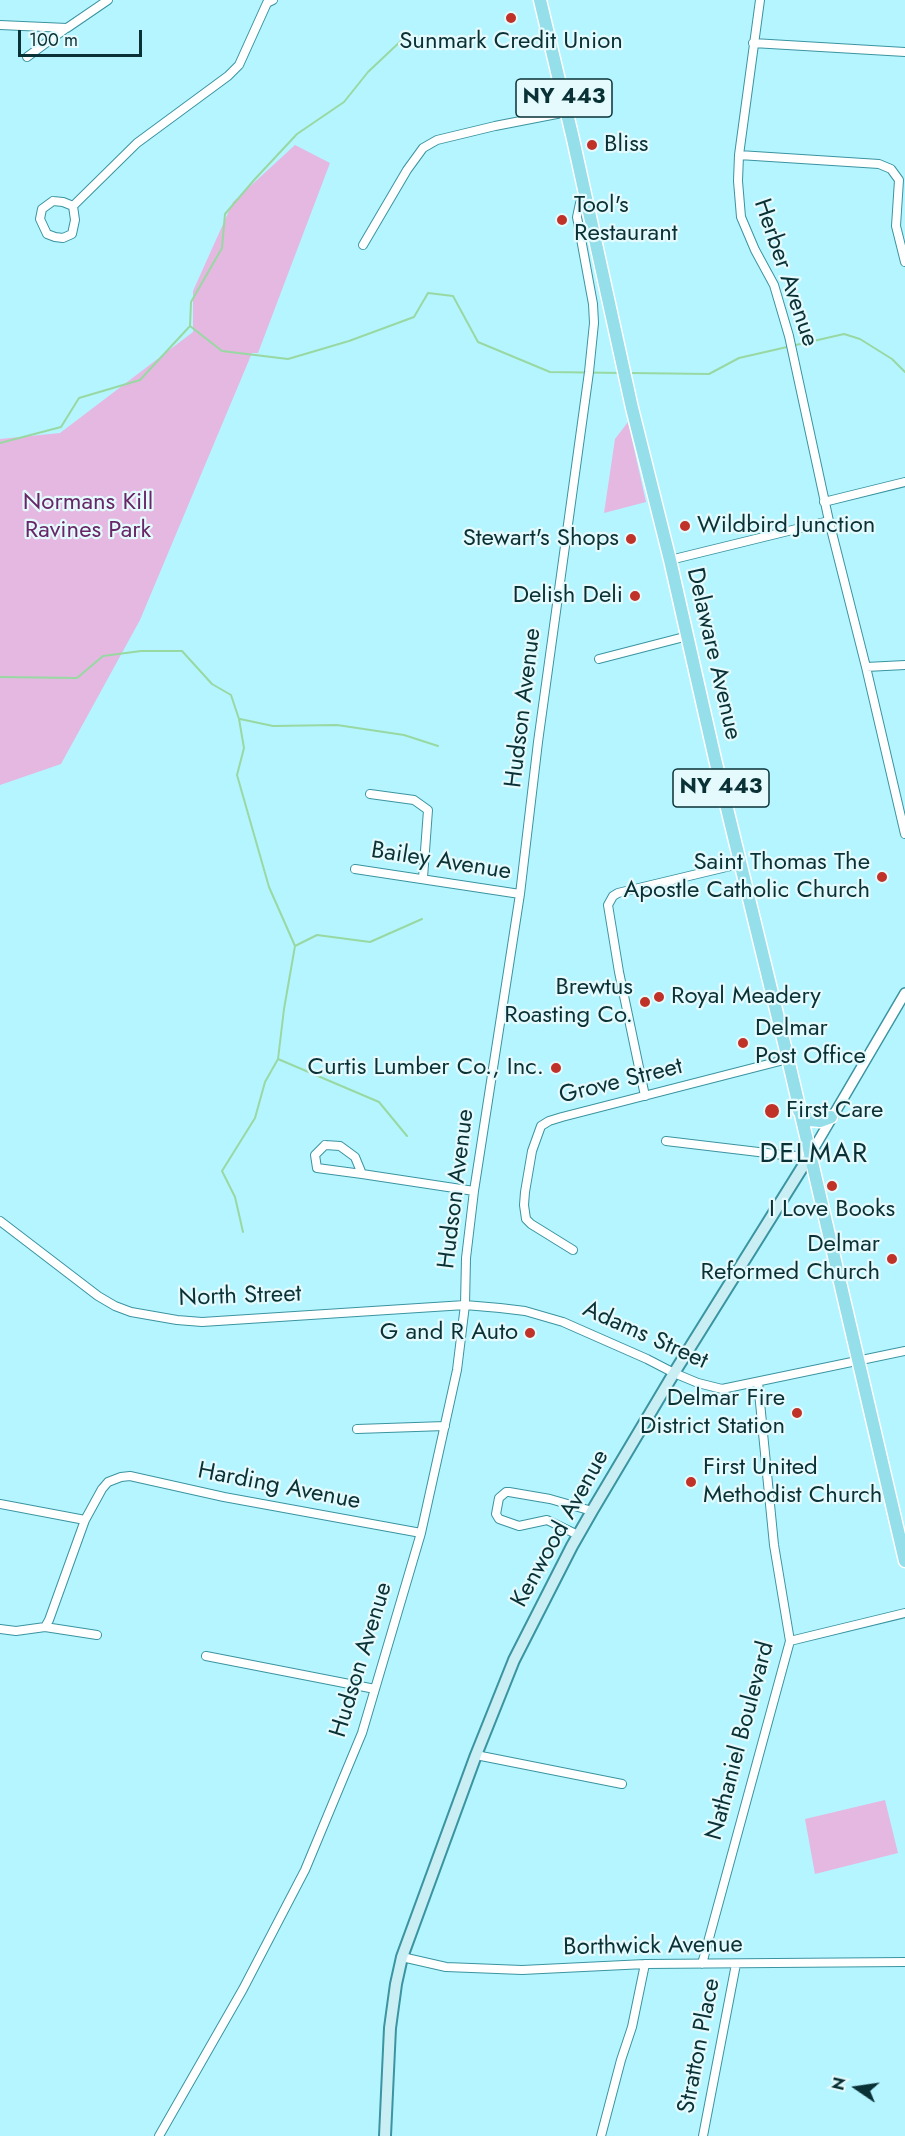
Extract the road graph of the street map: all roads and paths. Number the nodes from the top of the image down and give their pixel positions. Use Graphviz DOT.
graph roads {
  1 [pos="540,0"];
  2 [pos="760,0"];
  3 [pos="104,1"];
  4 [pos="268,1"];
  5 [pos="0,25"];
  6 [pos="66,28"];
  7 [pos="753,43"];
  8 [pos="905,52"];
  9 [pos="27,57"];
  10 [pos="567,112"];
  11 [pos="739,155"];
  12 [pos="586,197"];
  13 [pos="73,206"];
  14 [pos="363,244"];
  15 [pos="905,262"];
  16 [pos="905,482"];
  17 [pos="824,502"];
  18 [pos="829,521"];
  19 [pos="670,560"];
  20 [pos="688,636"];
  21 [pos="599,659"];
  22 [pos="905,665"];
  23 [pos="866,667"];
  24 [pos="370,794"];
  25 [pos="905,834"];
  26 [pos="739,864"];
  27 [pos="355,868"];
  28 [pos="423,878"];
  29 [pos="520,894"];
  30 [pos="905,993"];
  31 [pos="788,1059"];
  32 [pos="645,1095"];
  33 [pos="799,1111"];
  34 [pos="831,1117"];
  35 [pos="666,1141"];
  36 [pos="810,1155"];
  37 [pos="362,1174"];
  38 [pos="474,1191"];
  39 [pos="0,1221"];
  40 [pos="573,1250"];
  41 [pos="465,1305"];
  42 [pos="474,1305"];
  43 [pos="905,1351"];
  44 [pos="858,1361"];
  45 [pos="674,1373"];
  46 [pos="758,1382"];
  47 [pos="445,1426"];
  48 [pos="357,1429"];
  49 [pos="0,1504"];
  50 [pos="592,1511"];
  51 [pos="85,1520"];
  52 [pos="421,1533"];
  53 [pos="578,1535"];
  54 [pos="905,1561"];
  55 [pos="905,1613"];
  56 [pos="45,1628"];
  57 [pos="0,1629"];
  58 [pos="97,1635"];
  59 [pos="790,1641"];
  60 [pos="206,1656"];
  61 [pos="375,1689"];
  62 [pos="476,1755"];
  63 [pos="622,1784"];
  64 [pos="402,1957"];
  65 [pos="905,1962"];
  66 [pos="645,1964"];
  67 [pos="702,1964"];
  68 [pos="736,1964"];
  69 [pos="159,2136"];
  70 [pos="385,2136"];
  71 [pos="601,2136"];
  72 [pos="703,2136"];
  1 -- 10 [label="main road, Delaware Avenue / NY 443"];
  2 -- 7 [label="street, Herber Avenue"];
  3 -- 6 [label="street"];
  4 -- 13 [label="street"];
  5 -- 6 [label="street"];
  6 -- 9 [label="street"];
  7 -- 8 [label="street"];
  7 -- 11 [label="street, Herber Avenue"];
  10 -- 12 [label="main road, Delaware Avenue / NY 443"];
  10 -- 14 [label="street"];
  11 -- 15 [label="street"];
  11 -- 17 [label="street, Herber Avenue"];
  12 -- 19 [label="main road, Delaware Avenue / NY 443"];
  12 -- 29 [label="street, Hudson Avenue"];
  13 -- 13 [label="street"];
  16 -- 17 [label="street"];
  17 -- 18 [label="street, Herber Avenue"];
  18 -- 19 [label="street"];
  18 -- 23 [label="street, Herber Avenue"];
  19 -- 20 [label="main road, Delaware Avenue / NY 443"];
  20 -- 21 [label="street"];
  20 -- 26 [label="main road, Delaware Avenue / NY 443"];
  22 -- 23 [label="street"];
  23 -- 25 [label="street, Herber Avenue"];
  24 -- 28 [label="street"];
  26 -- 31 [label="main road, Delaware Avenue / NY 443"];
  26 -- 32 [label="street"];
  27 -- 28 [label="street, Bailey Avenue"];
  28 -- 29 [label="street, Bailey Avenue"];
  29 -- 38 [label="street, Hudson Avenue"];
  30 -- 34 [label="street, Kenwood Avenue"];
  31 -- 32 [label="street, Grove Street"];
  31 -- 33 [label="main road, Delaware Avenue / NY 443"];
  32 -- 40 [label="street, Grove Street"];
  33 -- 34 [label="main road"];
  33 -- 36 [label="main road, Delaware Avenue / NY 443"];
  34 -- 36 [label="street, Kenwood Avenue"];
  35 -- 36 [label="street"];
  36 -- 44 [label="main road, Delaware Avenue / NY 443"];
  36 -- 45 [label="main road, Kenwood Avenue"];
  37 -- 37 [label="street"];
  37 -- 38 [label="street"];
  38 -- 41 [label="street, Hudson Avenue"];
  39 -- 41 [label="street, North Street"];
  41 -- 42 [label="street, North Street"];
  41 -- 47 [label="street, Hudson Avenue"];
  42 -- 45 [label="street, Adams Street"];
  43 -- 44 [label="street, Adams Street"];
  44 -- 46 [label="street, Adams Street"];
  44 -- 54 [label="main road, Delaware Avenue / NY 443"];
  45 -- 46 [label="street, Adams Street"];
  45 -- 50 [label="main road, Kenwood Avenue"];
  46 -- 59 [label="street, Nathaniel Boulevard"];
  47 -- 48 [label="street"];
  47 -- 52 [label="street, Hudson Avenue"];
  49 -- 51 [label="street"];
  50 -- 53 [label="main road, Kenwood Avenue"];
  50 -- 53 [label="street"];
  51 -- 52 [label="street, Harding Avenue"];
  51 -- 56 [label="street"];
  52 -- 61 [label="street, Hudson Avenue"];
  53 -- 62 [label="main road, Kenwood Avenue"];
  55 -- 59 [label="street"];
  56 -- 57 [label="street"];
  56 -- 58 [label="street"];
  59 -- 67 [label="street, Nathaniel Boulevard"];
  60 -- 61 [label="street"];
  61 -- 69 [label="street, Hudson Avenue"];
  62 -- 63 [label="street"];
  62 -- 64 [label="main road, Kenwood Avenue"];
  64 -- 66 [label="street, Borthwick Avenue"];
  64 -- 70 [label="main road, Kenwood Avenue"];
  65 -- 68 [label="street, Borthwick Avenue"];
  66 -- 67 [label="street, Borthwick Avenue"];
  66 -- 71 [label="street"];
  67 -- 68 [label="street, Borthwick Avenue"];
  68 -- 72 [label="street, Stratton Place"];
}
